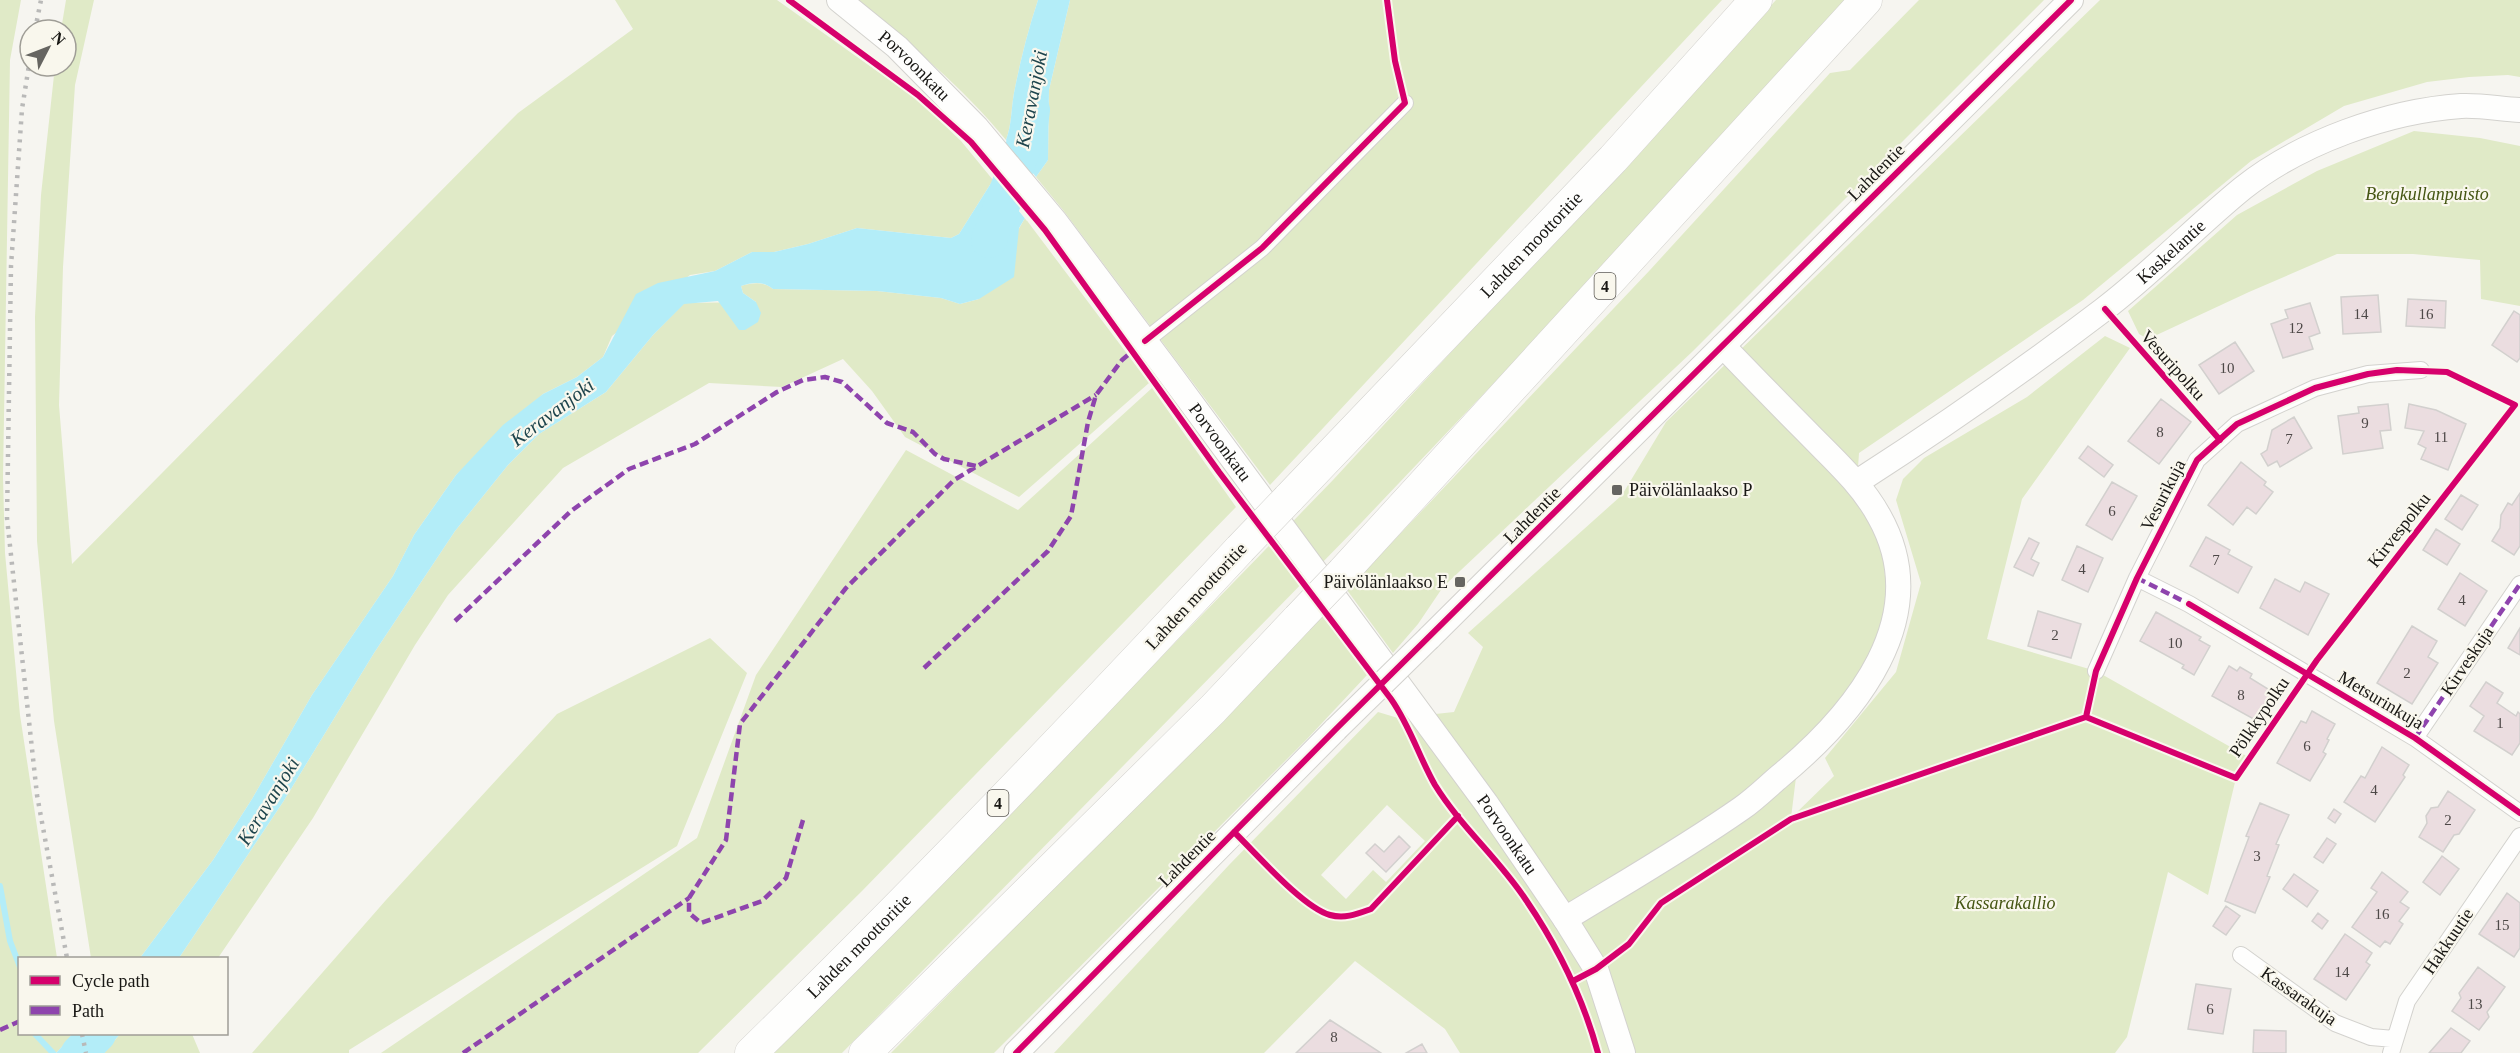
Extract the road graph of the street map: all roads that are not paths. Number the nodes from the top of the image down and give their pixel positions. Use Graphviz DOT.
graph roads {
  1 [pos="839,0"];
  2 [pos="1756,0"];
  3 [pos="1866,0"];
  4 [pos="2071,0"];
  5 [pos="1405,103"];
  6 [pos="2520,110"];
  7 [pos="1145,341"];
  8 [pos="1723,346"];
  9 [pos="2421,370"];
  10 [pos="1857,482"];
  11 [pos="2137,578"];
  12 [pos="2520,584"];
  13 [pos="2096,671"];
  14 [pos="2415,738"];
  15 [pos="2520,813"];
  16 [pos="2520,836"];
  17 [pos="1565,919"];
  18 [pos="2241,955"];
  19 [pos="2393,1046"];
  20 [pos="751,1053"];
  21 [pos="865,1053"];
  22 [pos="1016,1053"];
  23 [pos="1623,1053"];
  1 -- 7 [label="main road, Porvoonkatu"];
  2 -- 20 [label="highway, Lahden moottoritie / 4, bridge"];
  3 -- 21 [label="highway, 4, bridge"];
  4 -- 8 [label="main road, Lahdentie"];
  5 -- 7 [label="street"];
  6 -- 10 [label="main road, Kaskelantie"];
  7 -- 17 [label="main road, Porvoonkatu"];
  8 -- 10 [label="main road"];
  8 -- 22 [label="main road, Lahdentie, bridge"];
  9 -- 11 [label="street, Vesurikuja"];
  10 -- 17 [label="main road"];
  11 -- 13 [label="street, Vesurikuja"];
  11 -- 14 [label="street, Metsurinkuja"];
  12 -- 14 [label="street, Kirveskuja"];
  14 -- 15 [label="street, Metsurinkuja"];
  16 -- 19 [label="street, Hakkuutie"];
  17 -- 23 [label="main road, Porvoonkatu"];
  18 -- 19 [label="street, Kassarakuja"];
}
